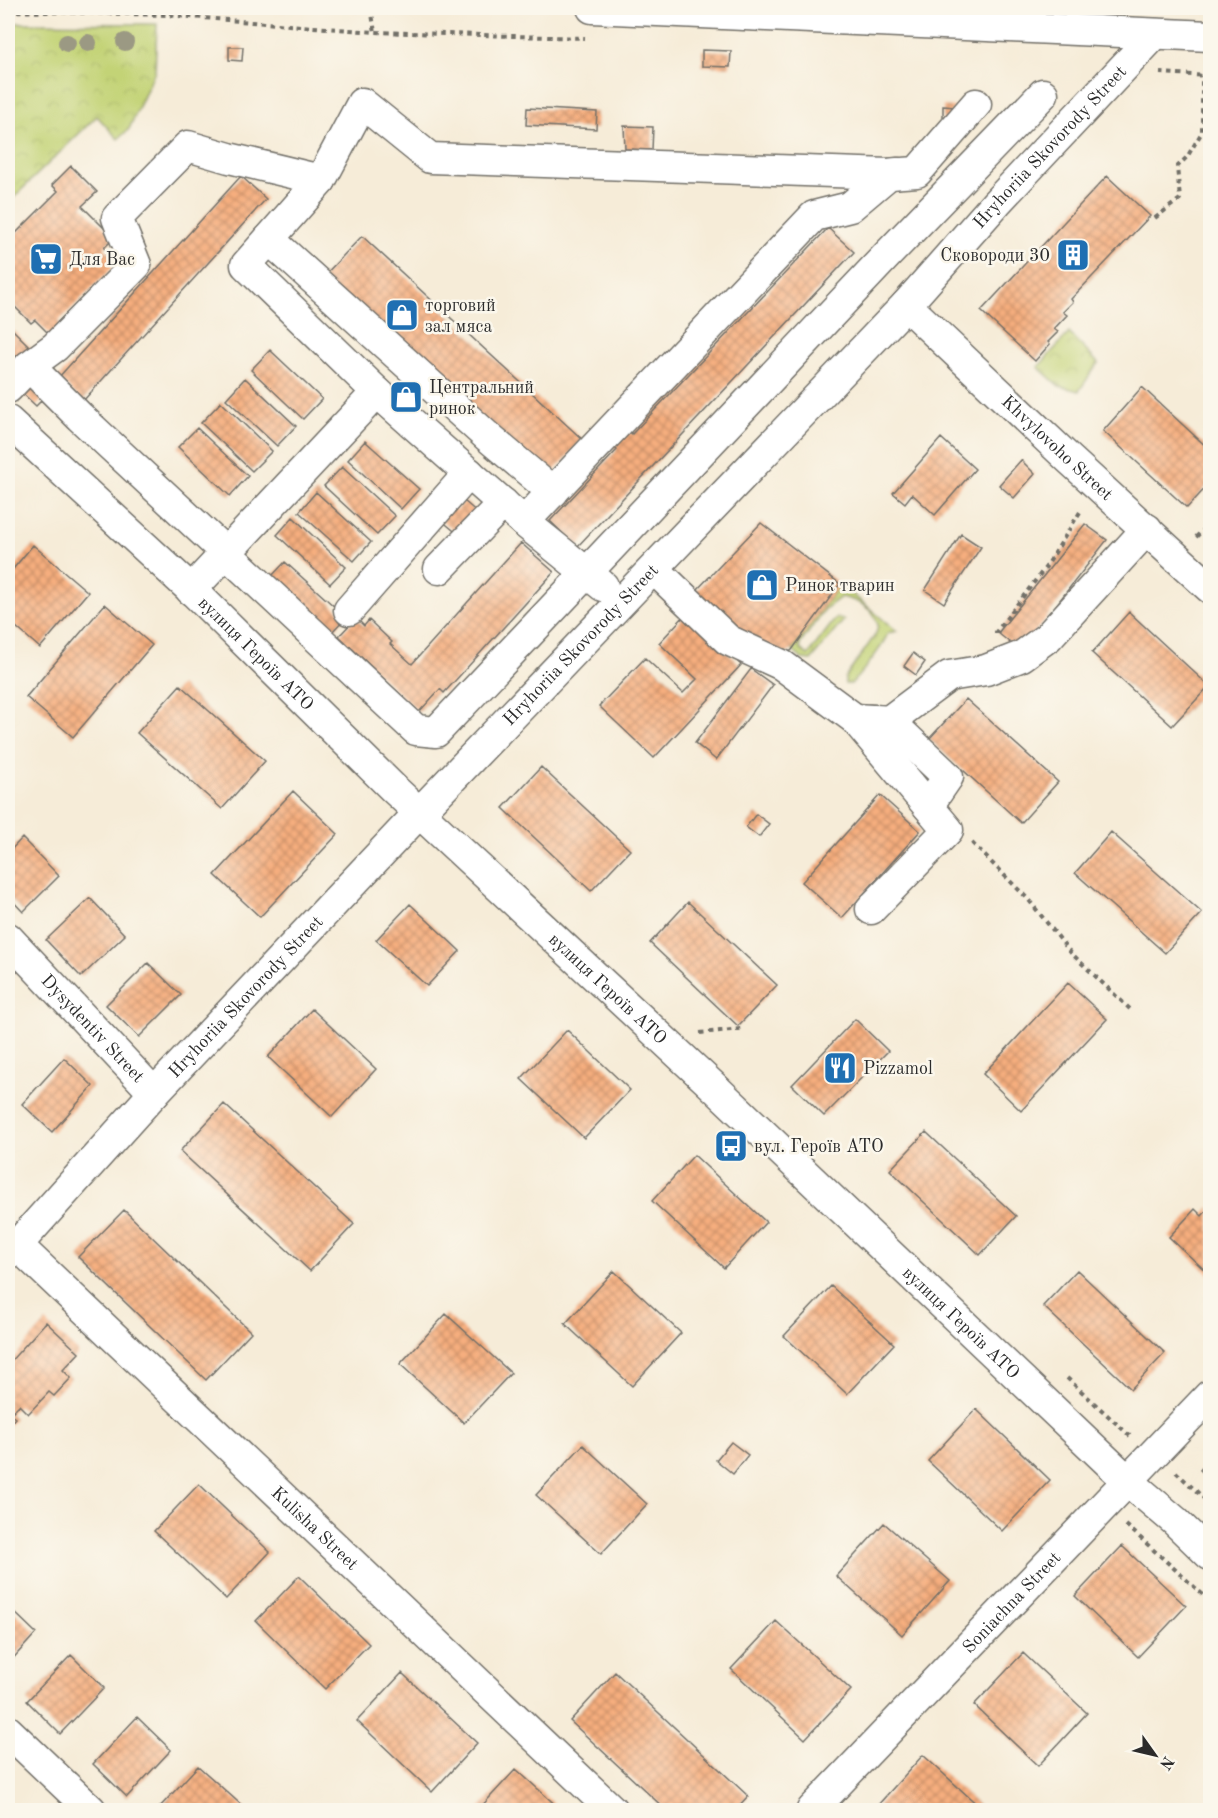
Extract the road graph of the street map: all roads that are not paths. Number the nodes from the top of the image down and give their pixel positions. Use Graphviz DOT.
graph roads {
  1 [pos="592,8"];
  2 [pos="1155,34"];
  3 [pos="1207,51"];
  4 [pos="1043,94"];
  5 [pos="976,104"];
  6 [pos="903,173"];
  7 [pos="321,180"];
  8 [pos="956,184"];
  9 [pos="997,202"];
  10 [pos="269,239"];
  11 [pos="906,305"];
  12 [pos="29,366"];
  13 [pos="8,388"];
  14 [pos="377,392"];
  15 [pos="8,421"];
  16 [pos="469,473"];
  17 [pos="553,492"];
  18 [pos="514,513"];
  19 [pos="1147,529"];
  20 [pos="226,552"];
  21 [pos="439,569"];
  22 [pos="654,569"];
  23 [pos="588,574"];
  24 [pos="1210,588"];
  25 [pos="191,590"];
  26 [pos="622,602"];
  27 [pos="349,610"];
  28 [pos="855,720"];
  29 [pos="889,721"];
  30 [pos="928,806"];
  31 [pos="419,813"];
  32 [pos="871,909"];
  33 [pos="8,938"];
  34 [pos="154,1093"];
  35 [pos="12,1250"];
  36 [pos="1210,1395"];
  37 [pos="1128,1481"];
  38 [pos="1210,1555"];
  39 [pos="8,1731"];
  40 [pos="91,1810"];
  41 [pos="612,1810"];
  42 [pos="812,1810"];
  1 -- 2 [label="street"];
  2 -- 3 [label="street"];
  2 -- 9 [label="street, Hryhoriia Skovorody Street"];
  4 -- 8 [label="street"];
  5 -- 6 [label="street"];
  6 -- 7 [label="street"];
  6 -- 8 [label="street"];
  6 -- 17 [label="street"];
  7 -- 10 [label="street"];
  7 -- 12 [label="street"];
  8 -- 9 [label="street"];
  8 -- 23 [label="street"];
  9 -- 11 [label="street, Hryhoriia Skovorody Street"];
  10 -- 14 [label="street"];
  10 -- 17 [label="street"];
  11 -- 19 [label="street, Khvylovoho Street"];
  11 -- 22 [label="street, Hryhoriia Skovorody Street"];
  12 -- 13 [label="street"];
  12 -- 20 [label="street"];
  14 -- 16 [label="street"];
  14 -- 20 [label="street"];
  15 -- 25 [label="street, вулиця Героїв АТО"];
  16 -- 18 [label="street"];
  16 -- 27 [label="street"];
  17 -- 18 [label="street"];
  18 -- 21 [label="street"];
  18 -- 23 [label="street"];
  19 -- 24 [label="street, Khvylovoho Street"];
  19 -- 29 [label="street"];
  20 -- 23 [label="street"];
  20 -- 25 [label="street"];
  22 -- 26 [label="street, Hryhoriia Skovorody Street"];
  22 -- 28 [label="street"];
  23 -- 26 [label="street"];
  25 -- 31 [label="street, вулиця Героїв АТО"];
  26 -- 31 [label="street, Hryhoriia Skovorody Street"];
  28 -- 29 [label="street"];
  28 -- 30 [label="street"];
  29 -- 30 [label="street"];
  30 -- 32 [label="street"];
  31 -- 34 [label="street, Hryhoriia Skovorody Street"];
  31 -- 37 [label="street, вулиця Героїв АТО"];
  33 -- 34 [label="street, Dysydentiv Street"];
  34 -- 35 [label="street, Hryhoriia Skovorody Street"];
  35 -- 41 [label="street, Kulisha Street"];
  36 -- 37 [label="street, Soniachna Street"];
  37 -- 38 [label="street, вулиця Героїв АТО"];
  37 -- 42 [label="street, Soniachna Street"];
  39 -- 40 [label="street"];
}
